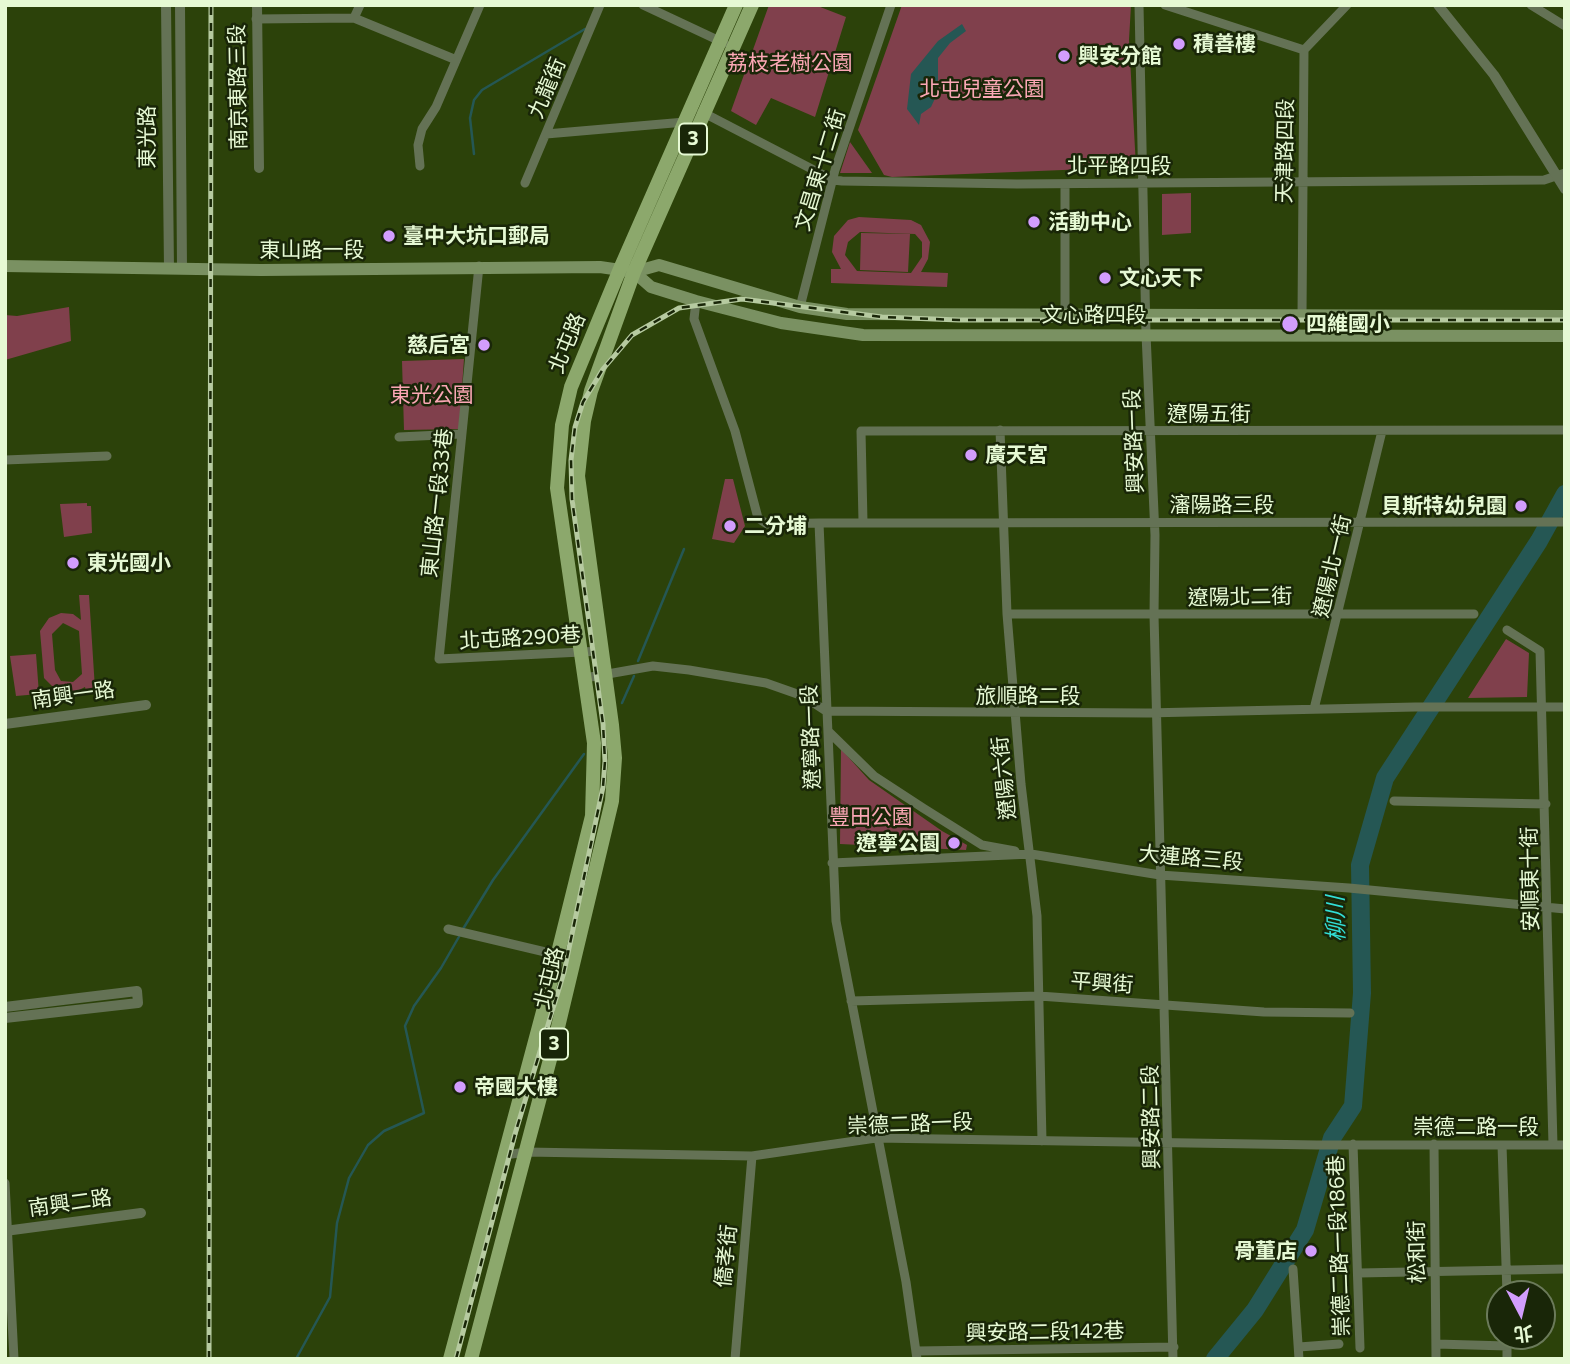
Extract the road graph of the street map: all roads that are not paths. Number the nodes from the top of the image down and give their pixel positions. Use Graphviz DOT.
graph roads {
  1 [pos="166,5"];
  2 [pos="180,5"];
  3 [pos="257,5"];
  4 [pos="360,5"];
  5 [pos="480,5"];
  6 [pos="600,5"];
  7 [pos="643,5"];
  8 [pos="736,5"];
  9 [pos="752,5"];
  10 [pos="891,5"];
  11 [pos="1139,5"];
  12 [pos="1165,5"];
  13 [pos="1348,5"];
  14 [pos="1438,5"];
  15 [pos="1531,5"];
  16 [pos="354,18"];
  17 [pos="257,19"];
  18 [pos="1565,26"];
  19 [pos="727,44"];
  20 [pos="1304,50"];
  21 [pos="454,59"];
  22 [pos="697,110"];
  23 [pos="684,122"];
  24 [pos="546,134"];
  25 [pos="420,166"];
  26 [pos="259,169"];
  27 [pos="1562,174"];
  28 [pos="832,180"];
  29 [pos="1301,182"];
  30 [pos="525,183"];
  31 [pos="1141,183"];
  32 [pos="1065,184"];
  33 [pos="1565,189"];
  34 [pos="5,266"];
  35 [pos="479,266"];
  36 [pos="169,269"];
  37 [pos="182,269"];
  38 [pos="627,270"];
  39 [pos="696,301"];
  40 [pos="800,307"];
  41 [pos="1065,313"];
  42 [pos="1146,314"];
  43 [pos="1302,315"];
  44 [pos="1565,316"];
  45 [pos="1146,334"];
  46 [pos="1565,336"];
  47 [pos="1000,430"];
  48 [pos="1565,430"];
  49 [pos="1382,431"];
  50 [pos="1150,432"];
  51 [pos="461,434"];
  52 [pos="398,437"];
  53 [pos="107,456"];
  54 [pos="5,460"];
  55 [pos="863,522"];
  56 [pos="1359,522"];
  57 [pos="1565,522"];
  58 [pos="818,523"];
  59 [pos="1155,523"];
  60 [pos="1005,524"];
  61 [pos="1339,613"];
  62 [pos="1007,614"];
  63 [pos="1474,614"];
  64 [pos="1154,615"];
  65 [pos="1507,630"];
  66 [pos="602,651"];
  67 [pos="582,654"];
  68 [pos="439,659"];
  69 [pos="605,675"];
  70 [pos="585,678"];
  71 [pos="146,705"];
  72 [pos="1565,707"];
  73 [pos="1542,708"];
  74 [pos="1314,709"];
  75 [pos="826,711"];
  76 [pos="1156,713"];
  77 [pos="1016,714"];
  78 [pos="5,723"];
  79 [pos="829,732"];
  80 [pos="1394,801"];
  81 [pos="1546,804"];
  82 [pos="1031,854"];
  83 [pos="832,863"];
  84 [pos="1160,875"];
  85 [pos="1548,908"];
  86 [pos="1565,909"];
  87 [pos="452,930"];
  88 [pos="558,956"];
  89 [pos="1039,996"];
  90 [pos="851,1001"];
  91 [pos="1166,1006"];
  92 [pos="5,1007"];
  93 [pos="1350,1013"];
  94 [pos="5,1018"];
  95 [pos="876,1138"];
  96 [pos="1042,1141"];
  97 [pos="1168,1143"];
  98 [pos="1349,1144"];
  99 [pos="1434,1144"];
  100 [pos="1502,1144"];
  101 [pos="1553,1145"];
  102 [pos="1565,1145"];
  103 [pos="527,1152"];
  104 [pos="504,1155"];
  105 [pos="752,1156"];
  106 [pos="5,1184"];
  107 [pos="141,1213"];
  108 [pos="6,1231"];
  109 [pos="1293,1269"];
  110 [pos="1565,1269"];
  111 [pos="1507,1270"];
  112 [pos="1359,1273"];
  113 [pos="1435,1273"];
  114 [pos="1507,1280"];
  115 [pos="1486,1342"];
  116 [pos="1339,1344"];
  117 [pos="1436,1344"];
  118 [pos="1299,1347"];
  119 [pos="1174,1348"];
  120 [pos="1360,1348"];
  121 [pos="917,1355"];
  122 [pos="14,1359"];
  123 [pos="450,1359"];
  124 [pos="471,1359"];
  125 [pos="735,1359"];
  126 [pos="1173,1359"];
  127 [pos="1299,1359"];
  128 [pos="1436,1359"];
  1 -- 36 [label="street, 東光路"];
  2 -- 37 [label="street, 東光路"];
  3 -- 17 [label="street, 南京東路三段"];
  4 -- 16 [label="street"];
  5 -- 21 [label="street"];
  6 -- 24 [label="street, 九龍街"];
  7 -- 19 [label="street"];
  8 -- 19 [label="main road, 北屯路 / 3"];
  9 -- 19 [label="main road, 北屯路 / 3"];
  10 -- 28 [label="street, 文昌東十二街"];
  11 -- 31 [label="street, 興安路一段"];
  12 -- 20 [label="street"];
  13 -- 20 [label="street"];
  14 -- 27 [label="street"];
  15 -- 18 [label="street"];
  16 -- 17 [label="street"];
  16 -- 21 [label="street"];
  17 -- 26 [label="street, 南京東路三段"];
  19 -- 22 [label="main road, 北屯路 / 3"];
  20 -- 29 [label="street, 天津路四段"];
  21 -- 25 [label="street"];
  22 -- 23 [label="main road, 北屯路 / 3"];
  22 -- 28 [label="street, 北平路四段"];
  22 -- 38 [label="main road, 北屯路 / 3"];
  23 -- 24 [label="street"];
  23 -- 38 [label="main road, 北屯路 / 3"];
  24 -- 30 [label="street, 九龍街"];
  27 -- 29 [label="street, 北平路四段"];
  27 -- 33 [label="street"];
  28 -- 32 [label="street, 北平路四段"];
  28 -- 40 [label="street, 文昌東十二街"];
  29 -- 31 [label="street, 北平路四段"];
  29 -- 43 [label="street, 天津路四段"];
  31 -- 32 [label="street, 北平路四段"];
  31 -- 42 [label="street, 興安路一段"];
  32 -- 41 [label="street"];
  34 -- 36 [label="main road, 東山路一段"];
  35 -- 37 [label="main road, 東山路一段"];
  35 -- 38 [label="main road, 東山路一段"];
  35 -- 51 [label="street, 東山路一段33巷"];
  36 -- 37 [label="main road, 東山路一段"];
  38 -- 39 [label="main road, 文心路四段"];
  38 -- 40 [label="main road, 文心路四段"];
  38 -- 66 [label="main road, 北屯路 / 3"];
  38 -- 67 [label="main road, 北屯路 / 3"];
  39 -- 45 [label="main road, 文心路四段"];
  39 -- 58 [label="street"];
  40 -- 41 [label="main road, 文心路四段"];
  41 -- 42 [label="main road, 文心路四段"];
  42 -- 43 [label="main road, 文心路四段"];
  42 -- 45 [label="street, 興安路一段"];
  43 -- 44 [label="main road, 文心路四段"];
  45 -- 46 [label="main road, 文心路四段"];
  45 -- 50 [label="street, 興安路一段"];
  47 -- 50 [label="street, 遼陽五街"];
  47 -- 55 [label="street, 遼陽五街"];
  47 -- 60 [label="street, 遼陽六街"];
  48 -- 49 [label="street, 遼陽五街"];
  49 -- 50 [label="street, 遼陽五街"];
  49 -- 56 [label="street, 遼陽北一街"];
  50 -- 59 [label="street, 興安路一段"];
  51 -- 52 [label="street"];
  51 -- 68 [label="street, 東山路一段33巷"];
  53 -- 54 [label="street"];
  55 -- 58 [label="street, 瀋陽路三段"];
  55 -- 60 [label="street, 瀋陽路三段"];
  56 -- 57 [label="street, 瀋陽路三段"];
  56 -- 59 [label="street, 瀋陽路三段"];
  56 -- 61 [label="street, 遼陽北一街"];
  58 -- 75 [label="street, 遼寧路一段"];
  59 -- 60 [label="street, 瀋陽路三段"];
  59 -- 64 [label="street, 興安路一段"];
  60 -- 62 [label="street, 遼陽六街"];
  61 -- 63 [label="street, 遼陽北二街"];
  61 -- 64 [label="street, 遼陽北二街"];
  61 -- 74 [label="street, 遼陽北一街"];
  62 -- 64 [label="street, 遼陽北二街"];
  62 -- 77 [label="street, 遼陽六街"];
  64 -- 76 [label="street, 興安路一段"];
  65 -- 73 [label="street, 安順東十街"];
  66 -- 67 [label="street, 北屯路290巷"];
  66 -- 69 [label="main road, 北屯路 / 3"];
  67 -- 68 [label="street, 北屯路290巷"];
  67 -- 70 [label="main road, 北屯路 / 3"];
  69 -- 70 [label="street"];
  69 -- 75 [label="street, 旅順路二段"];
  69 -- 103 [label="main road, 北屯路 / 3"];
  70 -- 88 [label="main road, 北屯路 / 3"];
  71 -- 78 [label="street, 南興一路"];
  72 -- 73 [label="street"];
  73 -- 74 [label="street, 旅順路二段"];
  73 -- 81 [label="street, 安順東十街"];
  74 -- 76 [label="street, 旅順路二段"];
  75 -- 77 [label="street, 旅順路二段"];
  75 -- 79 [label="street, 遼寧路一段"];
  76 -- 77 [label="street, 旅順路二段"];
  76 -- 84 [label="street, 興安路一段"];
  77 -- 82 [label="street, 遼陽六街"];
  79 -- 82 [label="street, 大連路三段"];
  79 -- 83 [label="street, 遼寧路一段"];
  80 -- 81 [label="street"];
  81 -- 85 [label="street, 安順東十街"];
  82 -- 83 [label="street, 大連路三段"];
  82 -- 84 [label="street, 大連路三段"];
  82 -- 89 [label="street, 遼陽六街"];
  83 -- 90 [label="street, 遼寧路一段"];
  84 -- 85 [label="street, 大連路三段"];
  84 -- 91 [label="street, 興安路二段"];
  85 -- 86 [label="street"];
  85 -- 101 [label="street, 安順東十街"];
  87 -- 88 [label="street"];
  88 -- 104 [label="main road, 北屯路 / 3"];
  89 -- 90 [label="street, 平興街"];
  89 -- 91 [label="street, 平興街"];
  89 -- 96 [label="street, 遼陽六街"];
  90 -- 95 [label="street, 遼寧路一段"];
  91 -- 93 [label="street, 平興街"];
  91 -- 97 [label="street, 興安路二段"];
  92 -- 94 [label="street"];
  95 -- 96 [label="street, 崇德二路一段"];
  95 -- 105 [label="street, 崇德二路一段"];
  95 -- 121 [label="street, 遼寧路一段"];
  96 -- 97 [label="street, 崇德二路一段"];
  97 -- 98 [label="street, 崇德二路一段"];
  97 -- 119 [label="street, 興安路二段"];
  98 -- 99 [label="street, 崇德二路一段"];
  98 -- 112 [label="street, 崇德二路一段186巷"];
  99 -- 100 [label="street, 崇德二路一段"];
  99 -- 113 [label="street, 松和街"];
  100 -- 101 [label="street, 崇德二路一段"];
  100 -- 111 [label="street"];
  101 -- 102 [label="street, 崇德二路一段"];
  103 -- 104 [label="street, 崇德二路一段"];
  103 -- 105 [label="street, 崇德二路一段"];
  103 -- 124 [label="main road, 北屯路 / 3"];
  104 -- 123 [label="main road, 北屯路 / 3"];
  105 -- 125 [label="street, 僑孝街"];
  106 -- 108 [label="street"];
  107 -- 108 [label="street, 南興二路"];
  108 -- 122 [label="street"];
  109 -- 118 [label="street"];
  110 -- 111 [label="street"];
  111 -- 113 [label="street"];
  111 -- 114 [label="street"];
  112 -- 113 [label="street"];
  112 -- 120 [label="street, 崇德二路一段186巷"];
  113 -- 117 [label="street, 松和街"];
  115 -- 117 [label="street"];
  116 -- 118 [label="street"];
  117 -- 128 [label="street, 松和街"];
  118 -- 127 [label="street"];
  119 -- 121 [label="street, 興安路二段142巷"];
  119 -- 126 [label="street, 興安路二段"];
}
